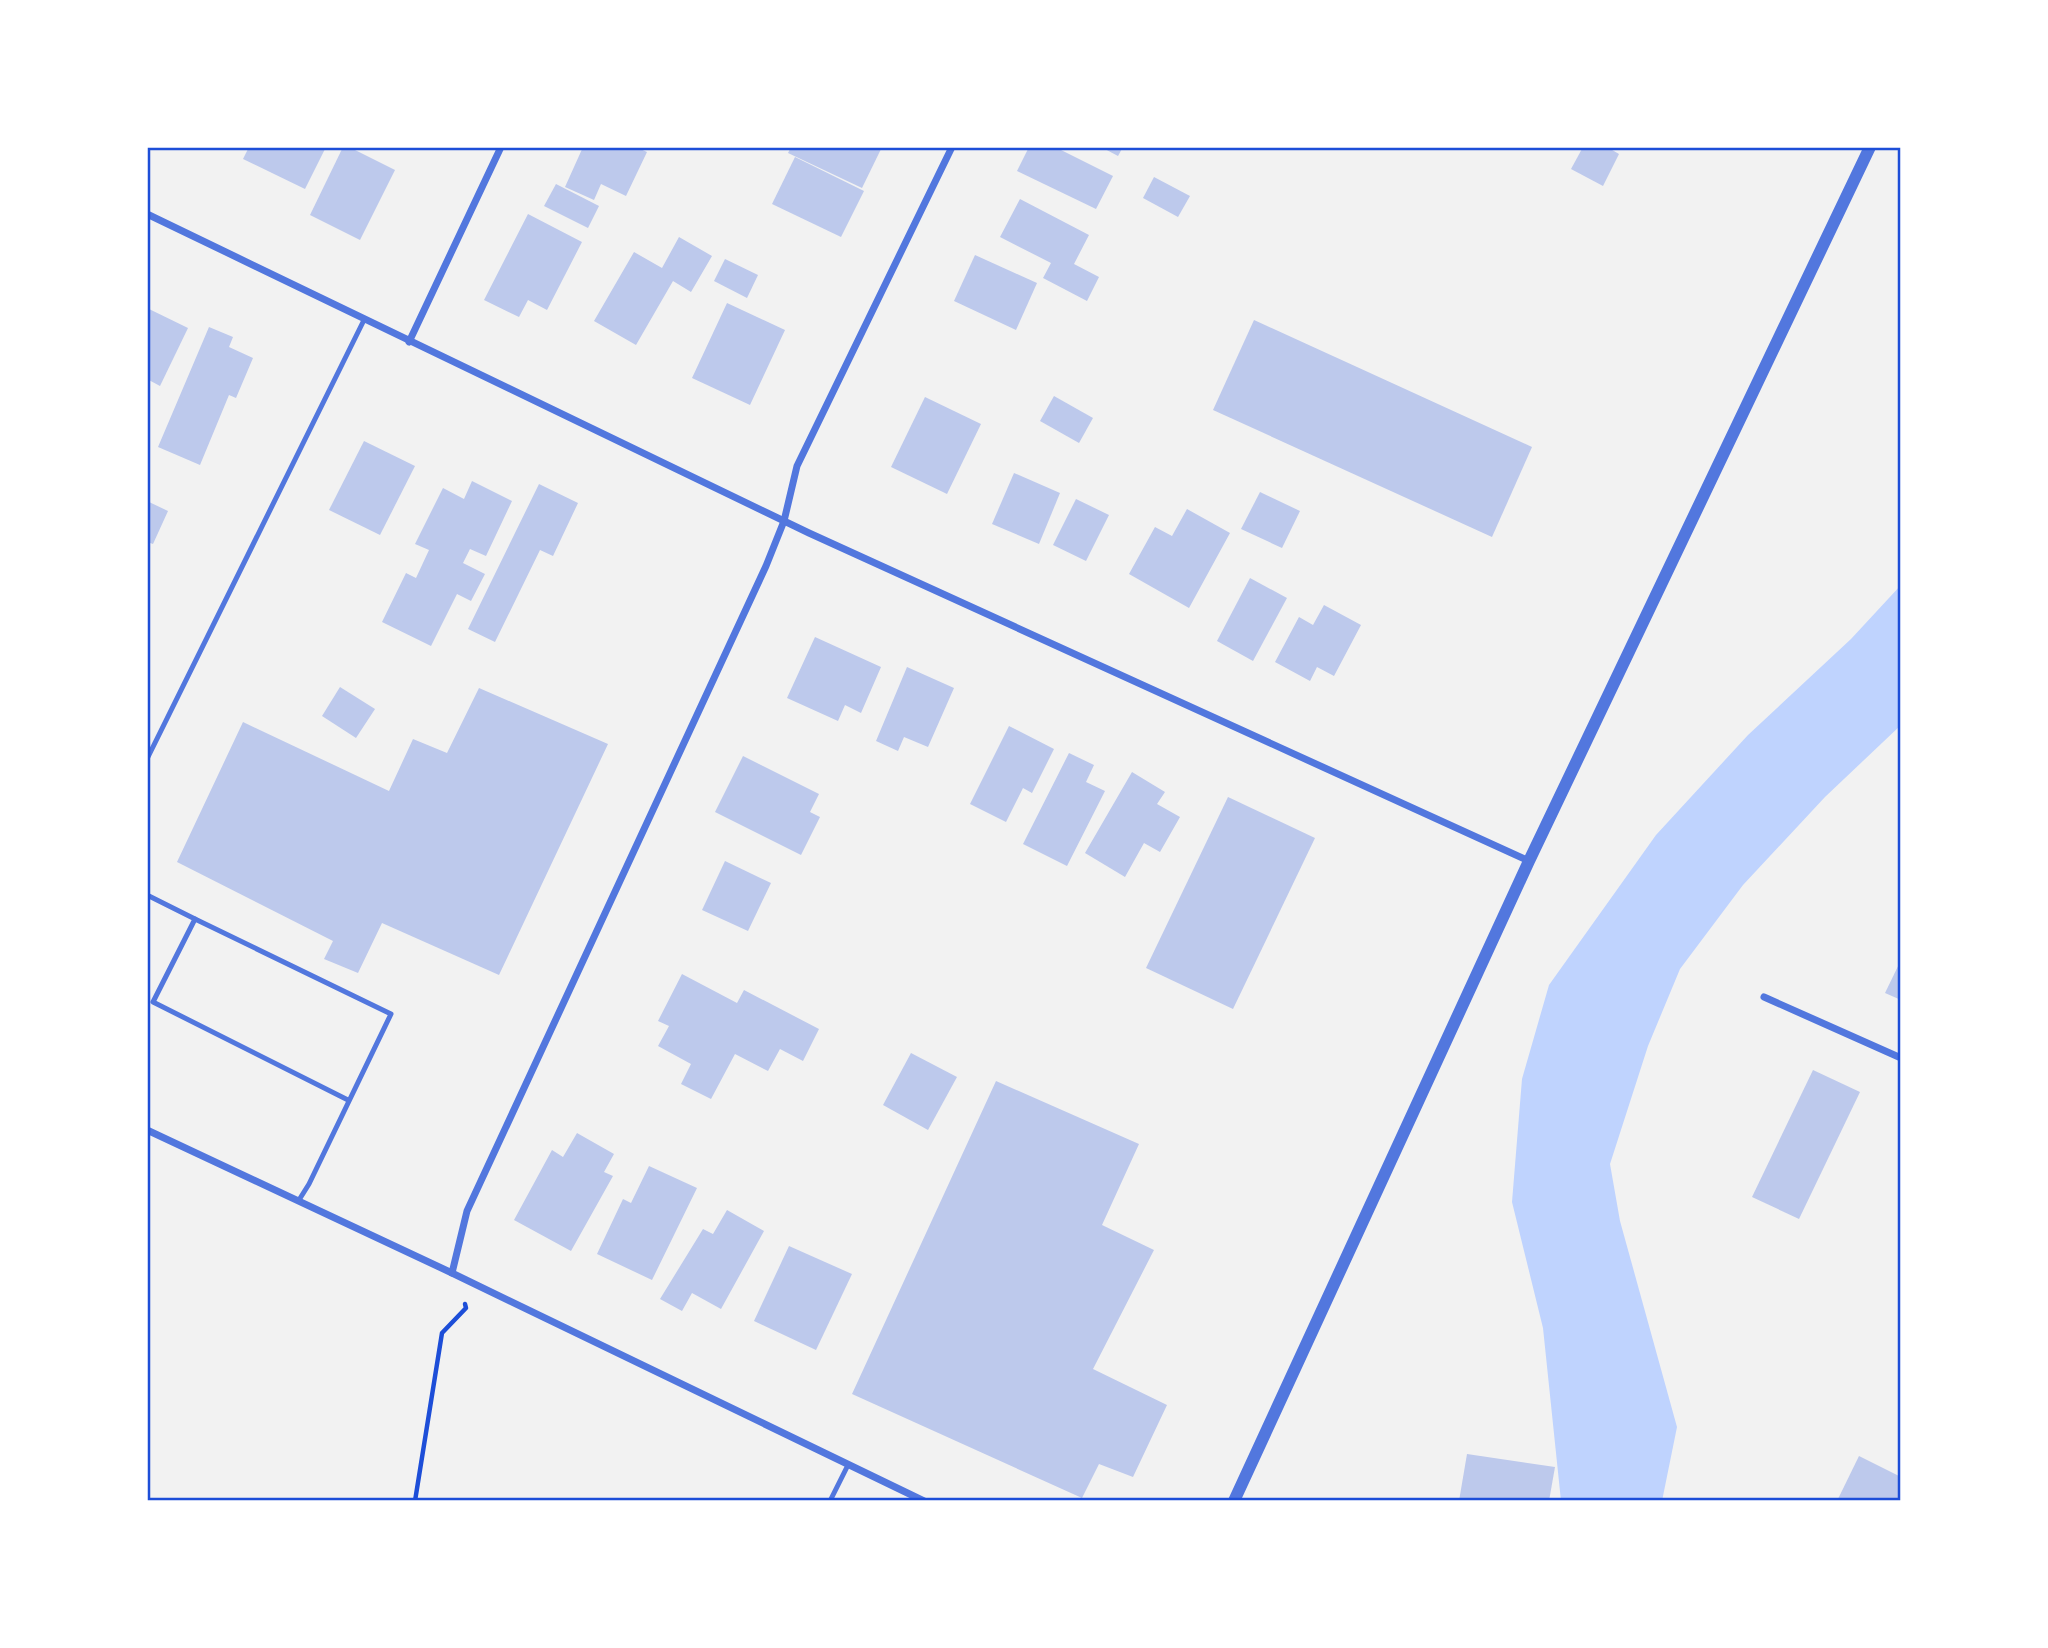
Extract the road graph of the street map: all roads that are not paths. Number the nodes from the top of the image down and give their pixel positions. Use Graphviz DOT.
graph roads {
  1 [pos="501,147"];
  2 [pos="952,147"];
  3 [pos="1870,147"];
  4 [pos="147,214"];
  5 [pos="364,320"];
  6 [pos="409,342"];
  7 [pos="784,521"];
  8 [pos="147,759"];
  9 [pos="1529,861"];
  10 [pos="147,895"];
  11 [pos="195,919"];
  12 [pos="1764,997"];
  13 [pos="1901,1058"];
  14 [pos="348,1100"];
  15 [pos="147,1130"];
  16 [pos="299,1200"];
  17 [pos="452,1273"];
  18 [pos="848,1465"];
  19 [pos="830,1501"];
  20 [pos="924,1501"];
  21 [pos="1234,1501"];
  1 -- 6 [label="street"];
  2 -- 7 [label="street"];
  3 -- 9 [label="street"];
  4 -- 5 [label="street"];
  5 -- 6 [label="street"];
  5 -- 8 [label="lane"];
  6 -- 7 [label="street"];
  7 -- 9 [label="street"];
  7 -- 17 [label="street"];
  9 -- 21 [label="street"];
  10 -- 11 [label="lane"];
  11 -- 14 [label="lane"];
  11 -- 14 [label="lane"];
  12 -- 13 [label="street"];
  14 -- 16 [label="lane"];
  15 -- 16 [label="street"];
  16 -- 17 [label="street"];
  17 -- 18 [label="street"];
  18 -- 19 [label="lane"];
  18 -- 20 [label="street"];
}
